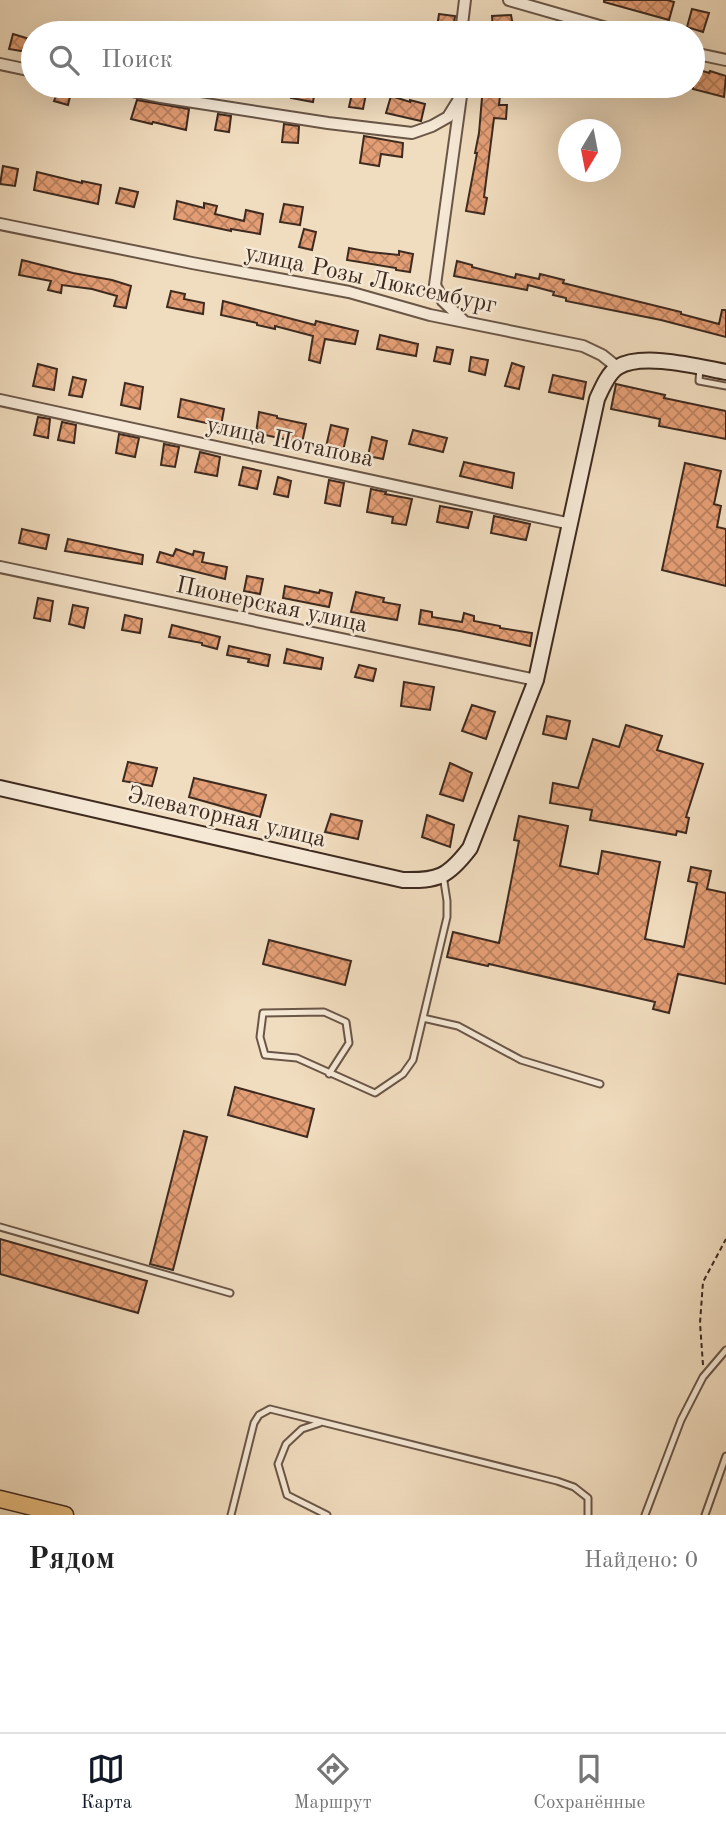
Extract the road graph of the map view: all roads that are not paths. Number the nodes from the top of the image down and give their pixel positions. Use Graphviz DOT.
graph roads {
  1 [pos="465,0"];
  2 [pos="509,0"];
  3 [pos="462,21"];
  4 [pos="582,21"];
  5 [pos="705,56"];
  6 [pos="726,60"];
  7 [pos="0,64"];
  8 [pos="21,68"];
  9 [pos="167,98"];
  10 [pos="457,98"];
  11 [pos="459,98"];
  12 [pos="0,224"];
  13 [pos="465,322"];
  14 [pos="617,367"];
  15 [pos="700,368"];
  16 [pos="726,372"];
  17 [pos="726,386"];
  18 [pos="0,400"];
  19 [pos="571,524"];
  20 [pos="0,567"];
  21 [pos="536,680"];
  22 [pos="0,788"];
  23 [pos="443,875"];
  24 [pos="423,1018"];
  25 [pos="329,1074"];
  26 [pos="600,1084"];
  27 [pos="0,1227"];
  28 [pos="230,1293"];
  29 [pos="726,1350"];
  30 [pos="323,1422"];
  31 [pos="726,1456"];
  32 [pos="0,1499"];
  33 [pos="65,1515"];
  34 [pos="231,1515"];
  35 [pos="327,1515"];
  36 [pos="588,1515"];
  37 [pos="645,1515"];
  38 [pos="705,1515"];
  1 -- 3 [label="street"];
  2 -- 4 [label="street"];
  5 -- 6 [label="street"];
  7 -- 8 [label="street"];
  9 -- 10 [label="street"];
  11 -- 13 [label="street"];
  12 -- 13 [label="street, улица Розы Люксембург"];
  13 -- 14 [label="street, улица Розы Люксембург"];
  14 -- 15 [label="main road"];
  14 -- 19 [label="main road"];
  15 -- 16 [label="main road"];
  15 -- 17 [label="lane"];
  18 -- 19 [label="street, улица Потапова"];
  19 -- 21 [label="main road"];
  20 -- 21 [label="street, Пионерская улица"];
  21 -- 23 [label="main road"];
  22 -- 23 [label="main road, Элеваторная улица"];
  23 -- 24 [label="lane"];
  24 -- 25 [label="lane"];
  24 -- 26 [label="lane"];
  25 -- 25 [label="lane"];
  27 -- 28 [label="lane"];
  29 -- 37 [label="lane"];
  30 -- 34 [label="lane"];
  30 -- 35 [label="lane"];
  30 -- 36 [label="lane"];
  31 -- 38 [label="lane"];
  32 -- 33 [label="main road"];
}
